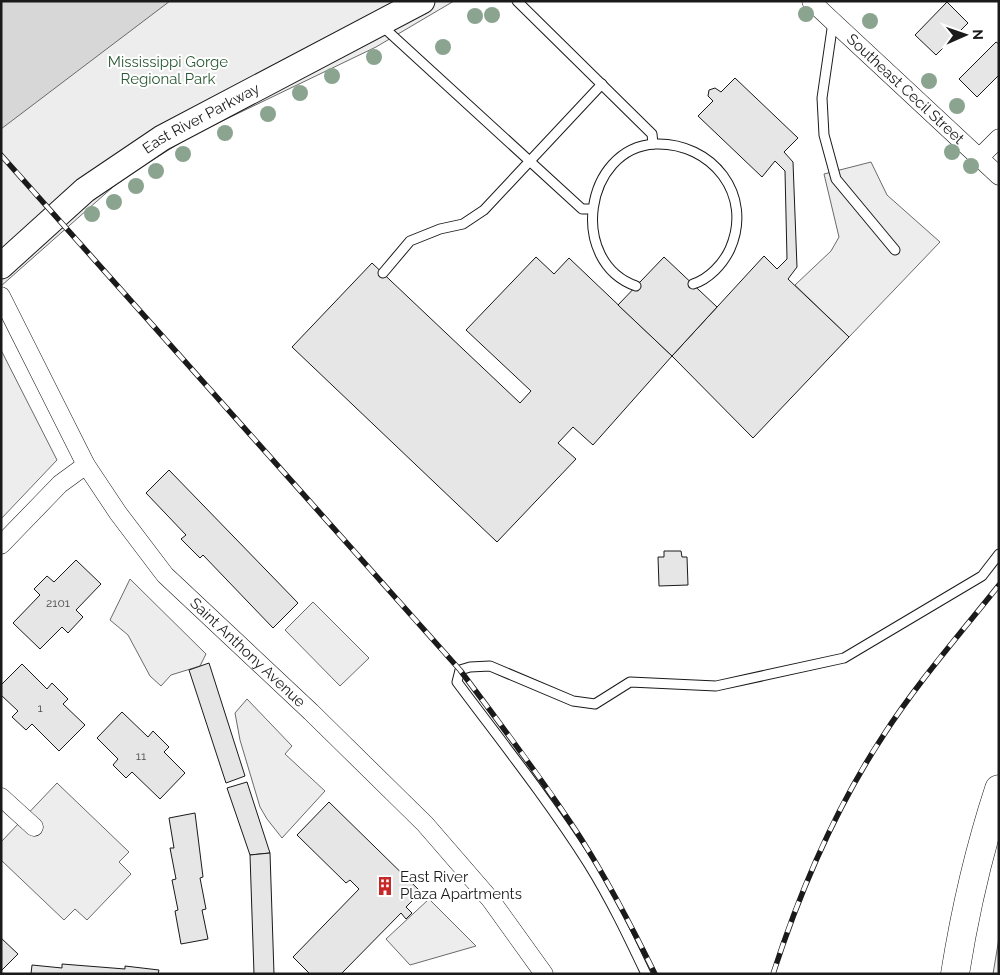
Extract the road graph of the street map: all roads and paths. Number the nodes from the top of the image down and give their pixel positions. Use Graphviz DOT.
graph roads {
  1 [pos="422,1"];
  2 [pos="517,1"];
  3 [pos="811,1"];
  4 [pos="832,22"];
  5 [pos="381,24"];
  6 [pos="602,84"];
  7 [pos="999,138"];
  8 [pos="653,144"];
  9 [pos="979,158"];
  10 [pos="531,162"];
  11 [pos="999,176"];
  12 [pos="592,209"];
  13 [pos="895,250"];
  14 [pos="1,266"];
  15 [pos="383,273"];
  16 [pos="693,284"];
  17 [pos="636,286"];
  18 [pos="1,296"];
  19 [pos="86,464"];
  20 [pos="1,545"];
  21 [pos="999,554"];
  22 [pos="999,789"];
  23 [pos="1,797"];
  24 [pos="34,827"];
  25 [pos="544,974"];
  26 [pos="646,974"];
  27 [pos="955,974"];
  1 -- 5 [label="street, East River Parkway"];
  2 -- 6 [label="lane"];
  3 -- 4 [label="street, Southeast Cecil Street"];
  4 -- 9 [label="street, Southeast Cecil Street"];
  4 -- 13 [label="lane"];
  5 -- 10 [label="lane"];
  5 -- 14 [label="street, East River Parkway"];
  6 -- 8 [label="lane"];
  6 -- 10 [label="lane"];
  7 -- 9 [label="street"];
  8 -- 12 [label="lane"];
  8 -- 16 [label="lane"];
  9 -- 11 [label="street, Southeast Cecil Street"];
  10 -- 12 [label="lane"];
  10 -- 15 [label="lane"];
  12 -- 17 [label="lane"];
  18 -- 19 [label="street, Saint Anthony Avenue"];
  19 -- 20 [label="street"];
  19 -- 25 [label="street, Saint Anthony Avenue"];
  21 -- 26 [label="lane"];
  22 -- 27 [label="highway"];
  23 -- 24 [label="street"];
}
